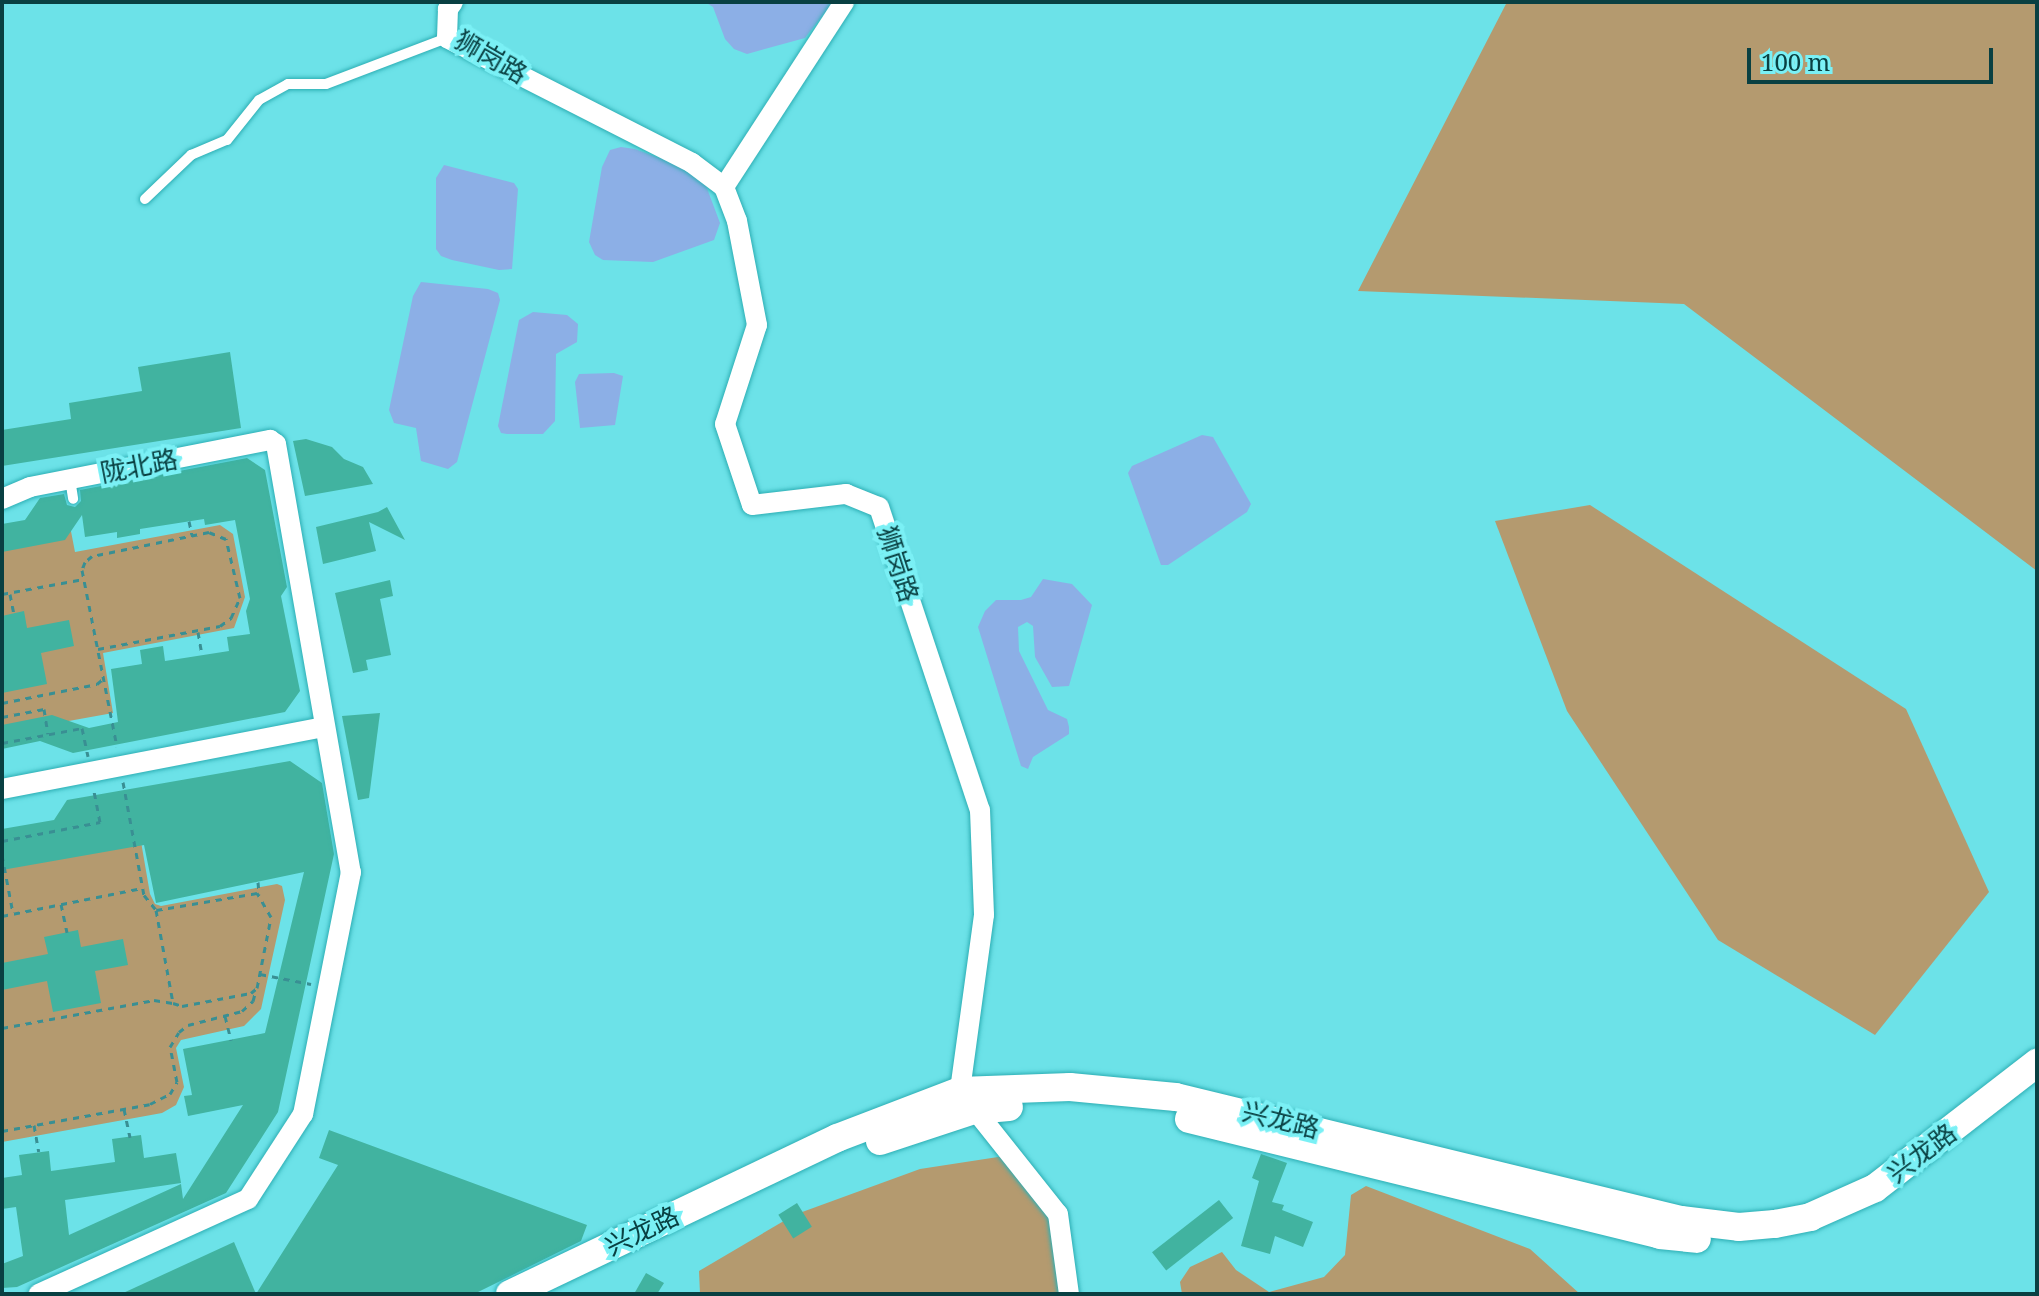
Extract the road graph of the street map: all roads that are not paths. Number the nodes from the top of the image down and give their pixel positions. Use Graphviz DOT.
graph roads {
  1 [pos="453,2"];
  2 [pos="844,2"];
  3 [pos="447,38"];
  4 [pos="724,187"];
  5 [pos="145,199"];
  6 [pos="2,499"];
  7 [pos="323,727"];
  8 [pos="2,789"];
  9 [pos="2037,1063"];
  10 [pos="2037,1086"];
  11 [pos="967,1100"];
  12 [pos="39,1294"];
  13 [pos="510,1294"];
  14 [pos="553,1294"];
  15 [pos="1069,1294"];
  1 -- 3 [label="street, 狮岗路"];
  2 -- 4 [label="street"];
  3 -- 4 [label="street, 狮岗路"];
  3 -- 5 [label="lane"];
  4 -- 11 [label="street, 狮岗路"];
  6 -- 7 [label="street, 陇北路"];
  7 -- 8 [label="street"];
  7 -- 12 [label="street"];
  9 -- 11 [label="main road, 兴龙路"];
  10 -- 11 [label="main road, 兴龙路"];
  11 -- 13 [label="main road, 兴龙路"];
  11 -- 14 [label="main road, 兴龙路"];
  11 -- 15 [label="street"];
}
